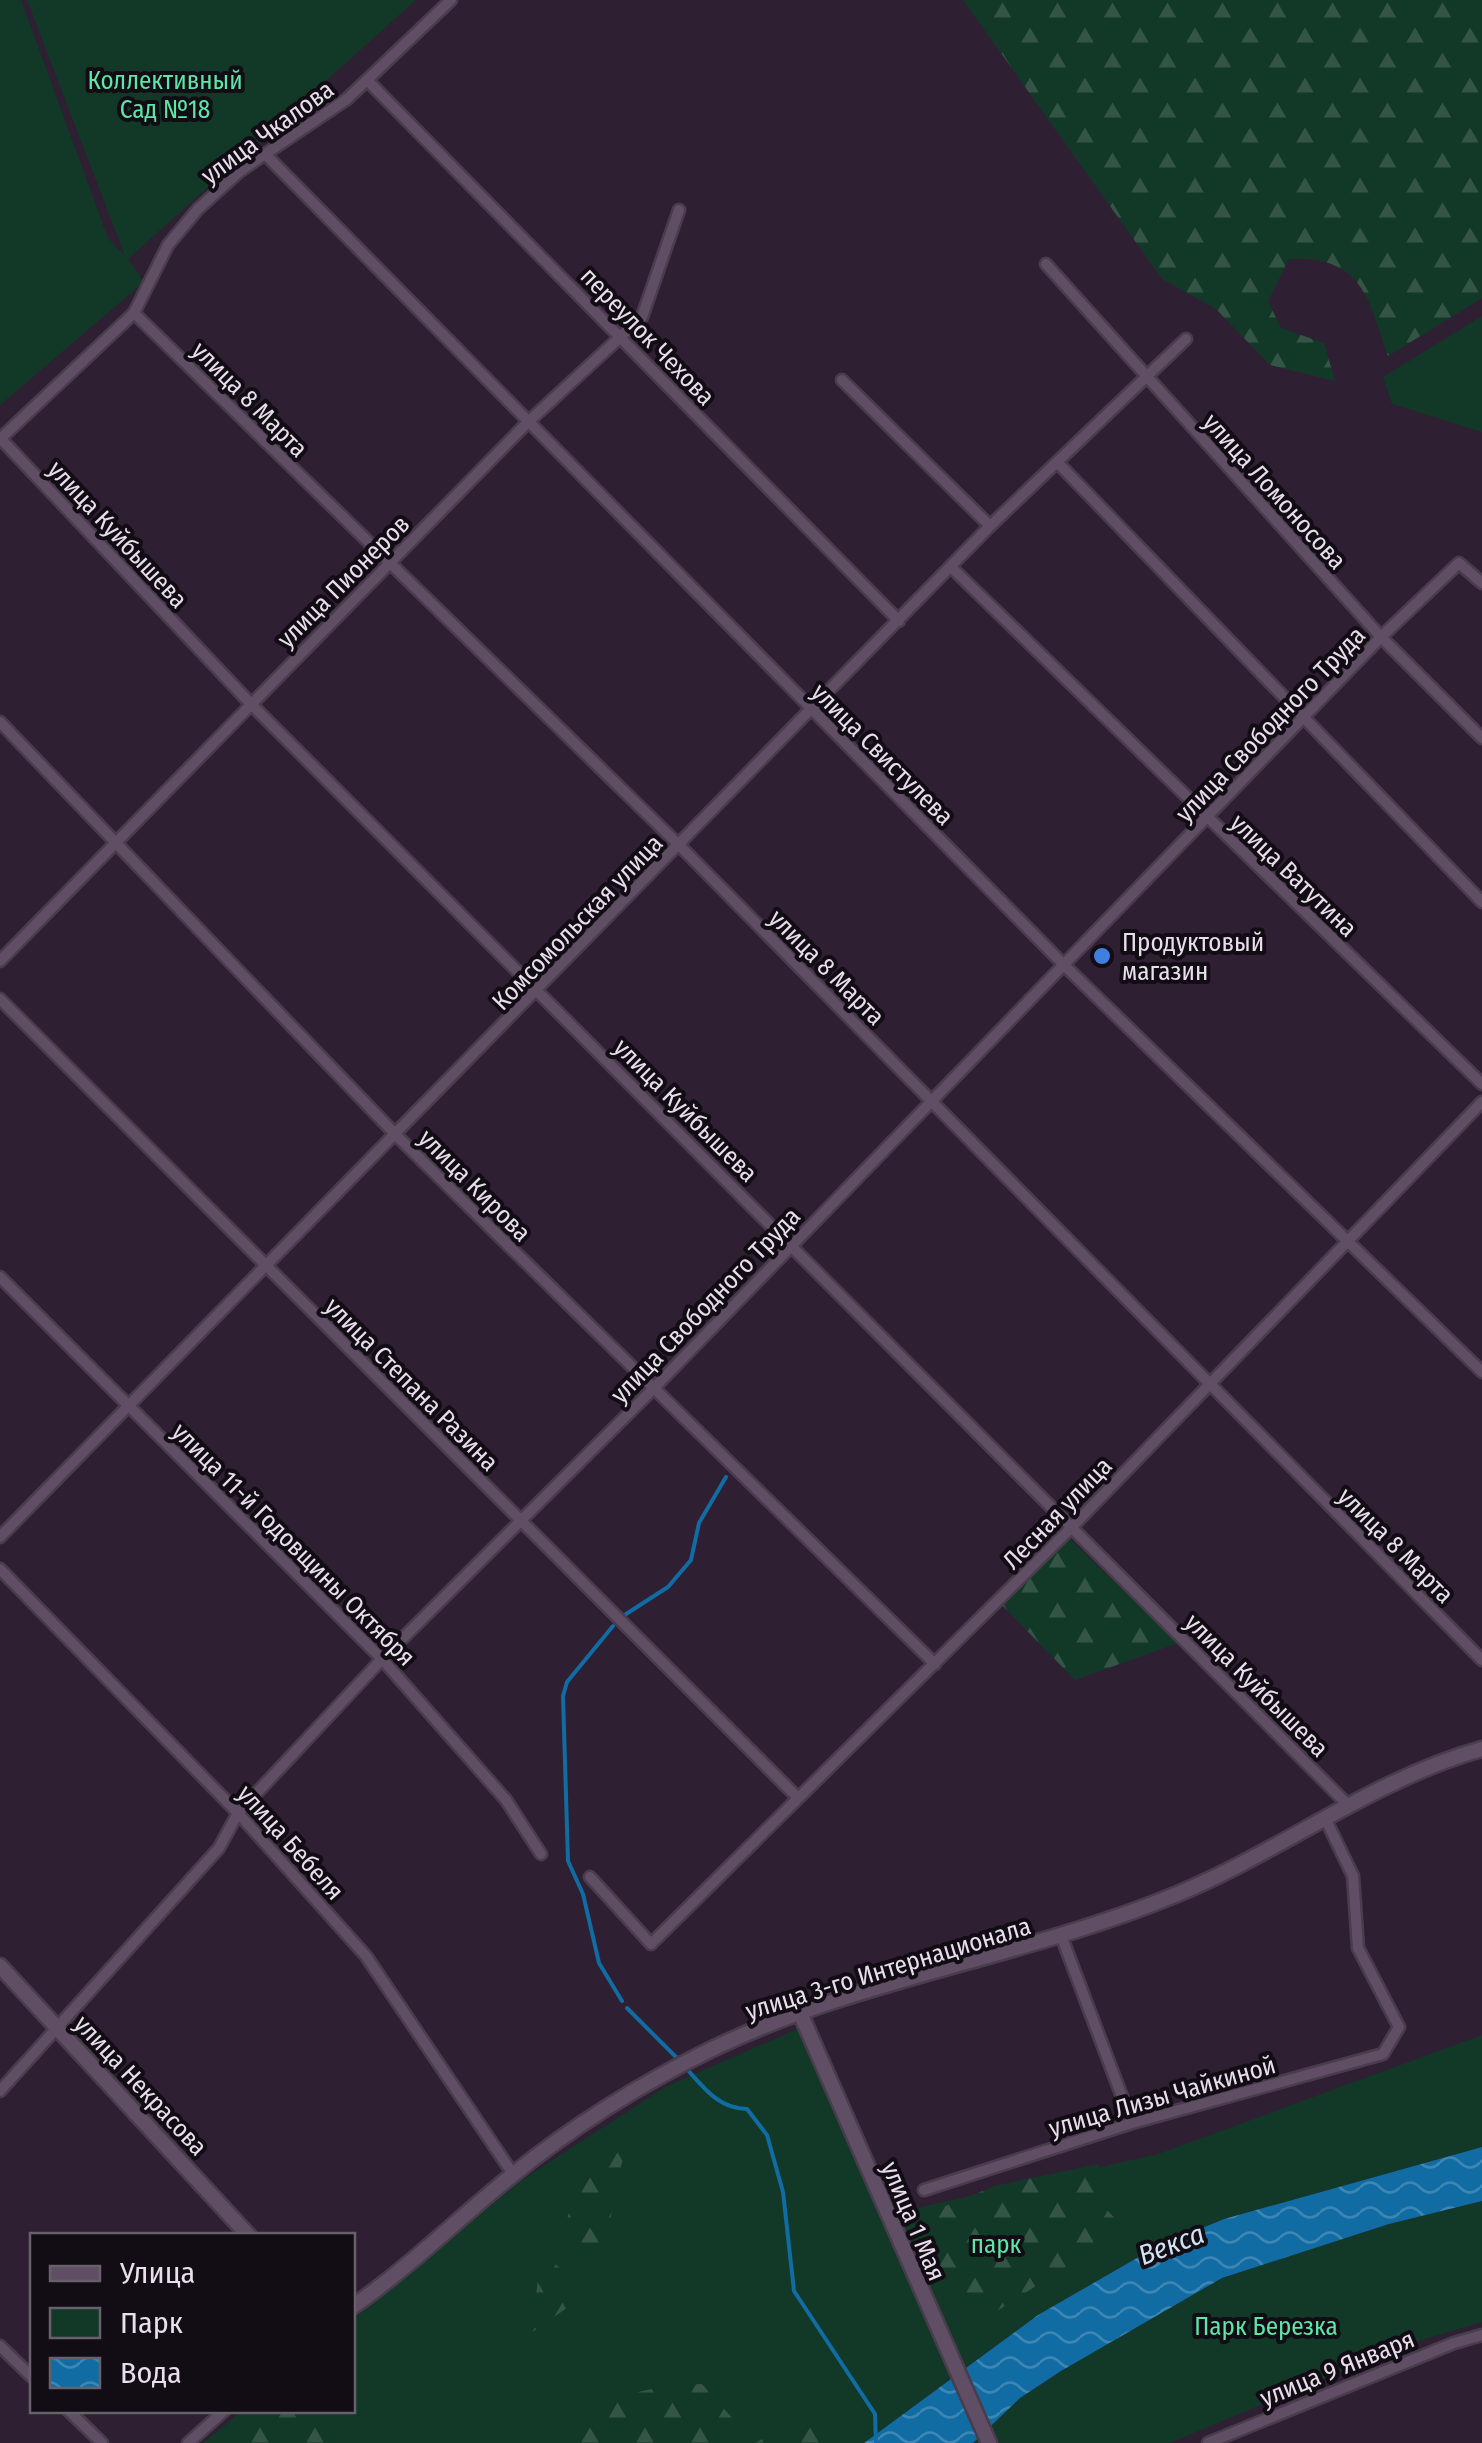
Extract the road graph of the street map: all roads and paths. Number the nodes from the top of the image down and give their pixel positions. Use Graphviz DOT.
graph roads {
  1 [pos="451,0"];
  2 [pos="367,80"];
  3 [pos="265,154"];
  4 [pos="679,210"];
  5 [pos="1046,264"];
  6 [pos="134,313"];
  7 [pos="622,336"];
  8 [pos="1186,339"];
  9 [pos="1146,378"];
  10 [pos="842,380"];
  11 [pos="526,424"];
  12 [pos="1,439"];
  13 [pos="1057,462"];
  14 [pos="990,526"];
  15 [pos="388,564"];
  16 [pos="951,567"];
  17 [pos="1482,583"];
  18 [pos="898,621"];
  19 [pos="1381,637"];
  20 [pos="250,703"];
  21 [pos="812,710"];
  22 [pos="1302,718"];
  23 [pos="0,722"];
  24 [pos="1482,738"];
  25 [pos="1208,819"];
  26 [pos="115,843"];
  27 [pos="680,846"];
  28 [pos="1482,902"];
  29 [pos="0,960"];
  30 [pos="1064,964"];
  31 [pos="537,992"];
  32 [pos="0,999"];
  33 [pos="1482,1084"];
  34 [pos="931,1102"];
  35 [pos="1482,1102"];
  36 [pos="397,1136"];
  37 [pos="1350,1240"];
  38 [pos="793,1244"];
  39 [pos="266,1266"];
  40 [pos="0,1277"];
  41 [pos="1482,1372"];
  42 [pos="1212,1383"];
  43 [pos="653,1388"];
  44 [pos="129,1406"];
  45 [pos="518,1520"];
  46 [pos="1071,1528"];
  47 [pos="0,1537"];
  48 [pos="0,1569"];
  49 [pos="382,1659"];
  50 [pos="1482,1660"];
  51 [pos="935,1664"];
  52 [pos="1482,1749"];
  53 [pos="796,1796"];
  54 [pos="1348,1806"];
  55 [pos="238,1813"];
  56 [pos="1325,1818"];
  57 [pos="542,1854"];
  58 [pos="590,1877"];
  59 [pos="1062,1938"];
  60 [pos="0,1966"];
  61 [pos="801,2015"];
  62 [pos="58,2028"];
  63 [pos="0,2091"];
  64 [pos="1132,2122"];
  65 [pos="513,2174"];
  66 [pos="924,2190"];
  67 [pos="246,2233"];
  68 [pos="355,2305"];
  69 [pos="1482,2335"];
  70 [pos="0,2346"];
  71 [pos="30,2374"];
  72 [pos="71,2413"];
  73 [pos="222,2413"];
  74 [pos="102,2443"];
  75 [pos="188,2443"];
  76 [pos="989,2443"];
  77 [pos="1208,2443"];
  1 -- 2 [label="street, улица Чкалова"];
  2 -- 3 [label="street, улица Чкалова"];
  2 -- 7 [label="street, переулок Чехова"];
  3 -- 6 [label="street, улица Чкалова"];
  3 -- 11 [label="street, улица Свистулева"];
  4 -- 7 [label="street, улица Пионеров"];
  5 -- 9 [label="street, улица Ломоносова"];
  6 -- 12 [label="street, улица Чкалова"];
  6 -- 15 [label="street, улица 8 Марта"];
  7 -- 11 [label="street, улица Пионеров"];
  7 -- 18 [label="street, переулок Чехова"];
  8 -- 9 [label="street, Комсомольская улица"];
  9 -- 13 [label="street, Комсомольская улица"];
  9 -- 19 [label="street, улица Ломоносова"];
  10 -- 14 [label="street"];
  11 -- 15 [label="street, улица Пионеров"];
  11 -- 21 [label="street, улица Свистулева"];
  12 -- 20 [label="street, улица Куйбышева"];
  13 -- 14 [label="street, Комсомольская улица"];
  13 -- 22 [label="street"];
  14 -- 16 [label="street, Комсомольская улица"];
  15 -- 20 [label="street, улица Пионеров"];
  15 -- 27 [label="street, улица 8 Марта"];
  16 -- 18 [label="street, Комсомольская улица"];
  16 -- 25 [label="street, улица Ватутина"];
  17 -- 19 [label="street, улица Свободного Труда"];
  18 -- 21 [label="street, Комсомольская улица"];
  19 -- 22 [label="street, улица Свободного Труда"];
  19 -- 24 [label="street, улица Ломоносова"];
  20 -- 26 [label="street, улица Пионеров"];
  20 -- 31 [label="street, улица Куйбышева"];
  21 -- 27 [label="street, Комсомольская улица"];
  21 -- 30 [label="street, улица Свистулева"];
  22 -- 25 [label="street, улица Свободного Труда"];
  22 -- 28 [label="street"];
  23 -- 26 [label="street, улица Кирова"];
  25 -- 30 [label="street, улица Свободного Труда"];
  25 -- 33 [label="street, улица Ватутина"];
  26 -- 29 [label="street, улица Пионеров"];
  26 -- 36 [label="street, улица Кирова"];
  27 -- 31 [label="street, Комсомольская улица"];
  27 -- 34 [label="street, улица 8 Марта"];
  30 -- 34 [label="street, улица Свободного Труда"];
  30 -- 37 [label="street, улица Свистулева"];
  31 -- 36 [label="street, Комсомольская улица"];
  31 -- 38 [label="street, улица Куйбышева"];
  32 -- 39 [label="street, улица Степана Разина"];
  34 -- 38 [label="street, улица Свободного Труда"];
  34 -- 42 [label="street, улица 8 Марта"];
  35 -- 37 [label="street, Лесная улица"];
  36 -- 39 [label="street, Комсомольская улица"];
  36 -- 43 [label="street, улица Кирова"];
  37 -- 41 [label="street, улица Свистулева"];
  37 -- 42 [label="street, Лесная улица"];
  38 -- 43 [label="street, улица Свободного Труда"];
  38 -- 46 [label="street, улица Куйбышева"];
  39 -- 44 [label="street, Комсомольская улица"];
  39 -- 45 [label="street, улица Степана Разина"];
  40 -- 44 [label="street, улица 11-й Годовщины Октября"];
  42 -- 46 [label="street, Лесная улица"];
  42 -- 50 [label="street, улица 8 Марта"];
  43 -- 45 [label="street, улица Свободного Труда"];
  43 -- 51 [label="street, улица Кирова"];
  44 -- 47 [label="street, Комсомольская улица"];
  44 -- 49 [label="street, улица 11-й Годовщины Октября"];
  45 -- 49 [label="street, улица Свободного Труда"];
  45 -- 53 [label="street, улица Степана Разина"];
  46 -- 51 [label="street, Лесная улица"];
  46 -- 54 [label="street, улица Куйбышева"];
  48 -- 55 [label="street, улица Бебеля"];
  49 -- 55 [label="street, улица Свободного Труда"];
  49 -- 57 [label="street, улица 11-й Годовщины Октября"];
  51 -- 53 [label="street, Лесная улица"];
  52 -- 54 [label="main road, улица 3-го Интернационала"];
  53 -- 58 [label="street, Лесная улица"];
  54 -- 56 [label="main road, улица 3-го Интернационала"];
  55 -- 62 [label="street, улица Свободного Труда"];
  55 -- 65 [label="street, улица Бебеля"];
  56 -- 59 [label="main road, улица 3-го Интернационала"];
  56 -- 64 [label="street, улица Лизы Чайкиной"];
  59 -- 61 [label="main road, улица 3-го Интернационала"];
  59 -- 64 [label="street"];
  60 -- 62 [label="main road, улица Некрасова"];
  61 -- 65 [label="main road, улица 3-го Интернационала"];
  61 -- 76 [label="main road, улица 1 Мая"];
  62 -- 63 [label="street, улица Свободного Труда"];
  62 -- 67 [label="main road, улица Некрасова"];
  64 -- 66 [label="street, улица Лизы Чайкиной"];
  65 -- 68 [label="main road, улица 3-го Интернационала"];
  69 -- 77 [label="street, улица 9 Января"];
  70 -- 71 [label="street"];
  72 -- 74 [label="street"];
  73 -- 75 [label="street"];
}
